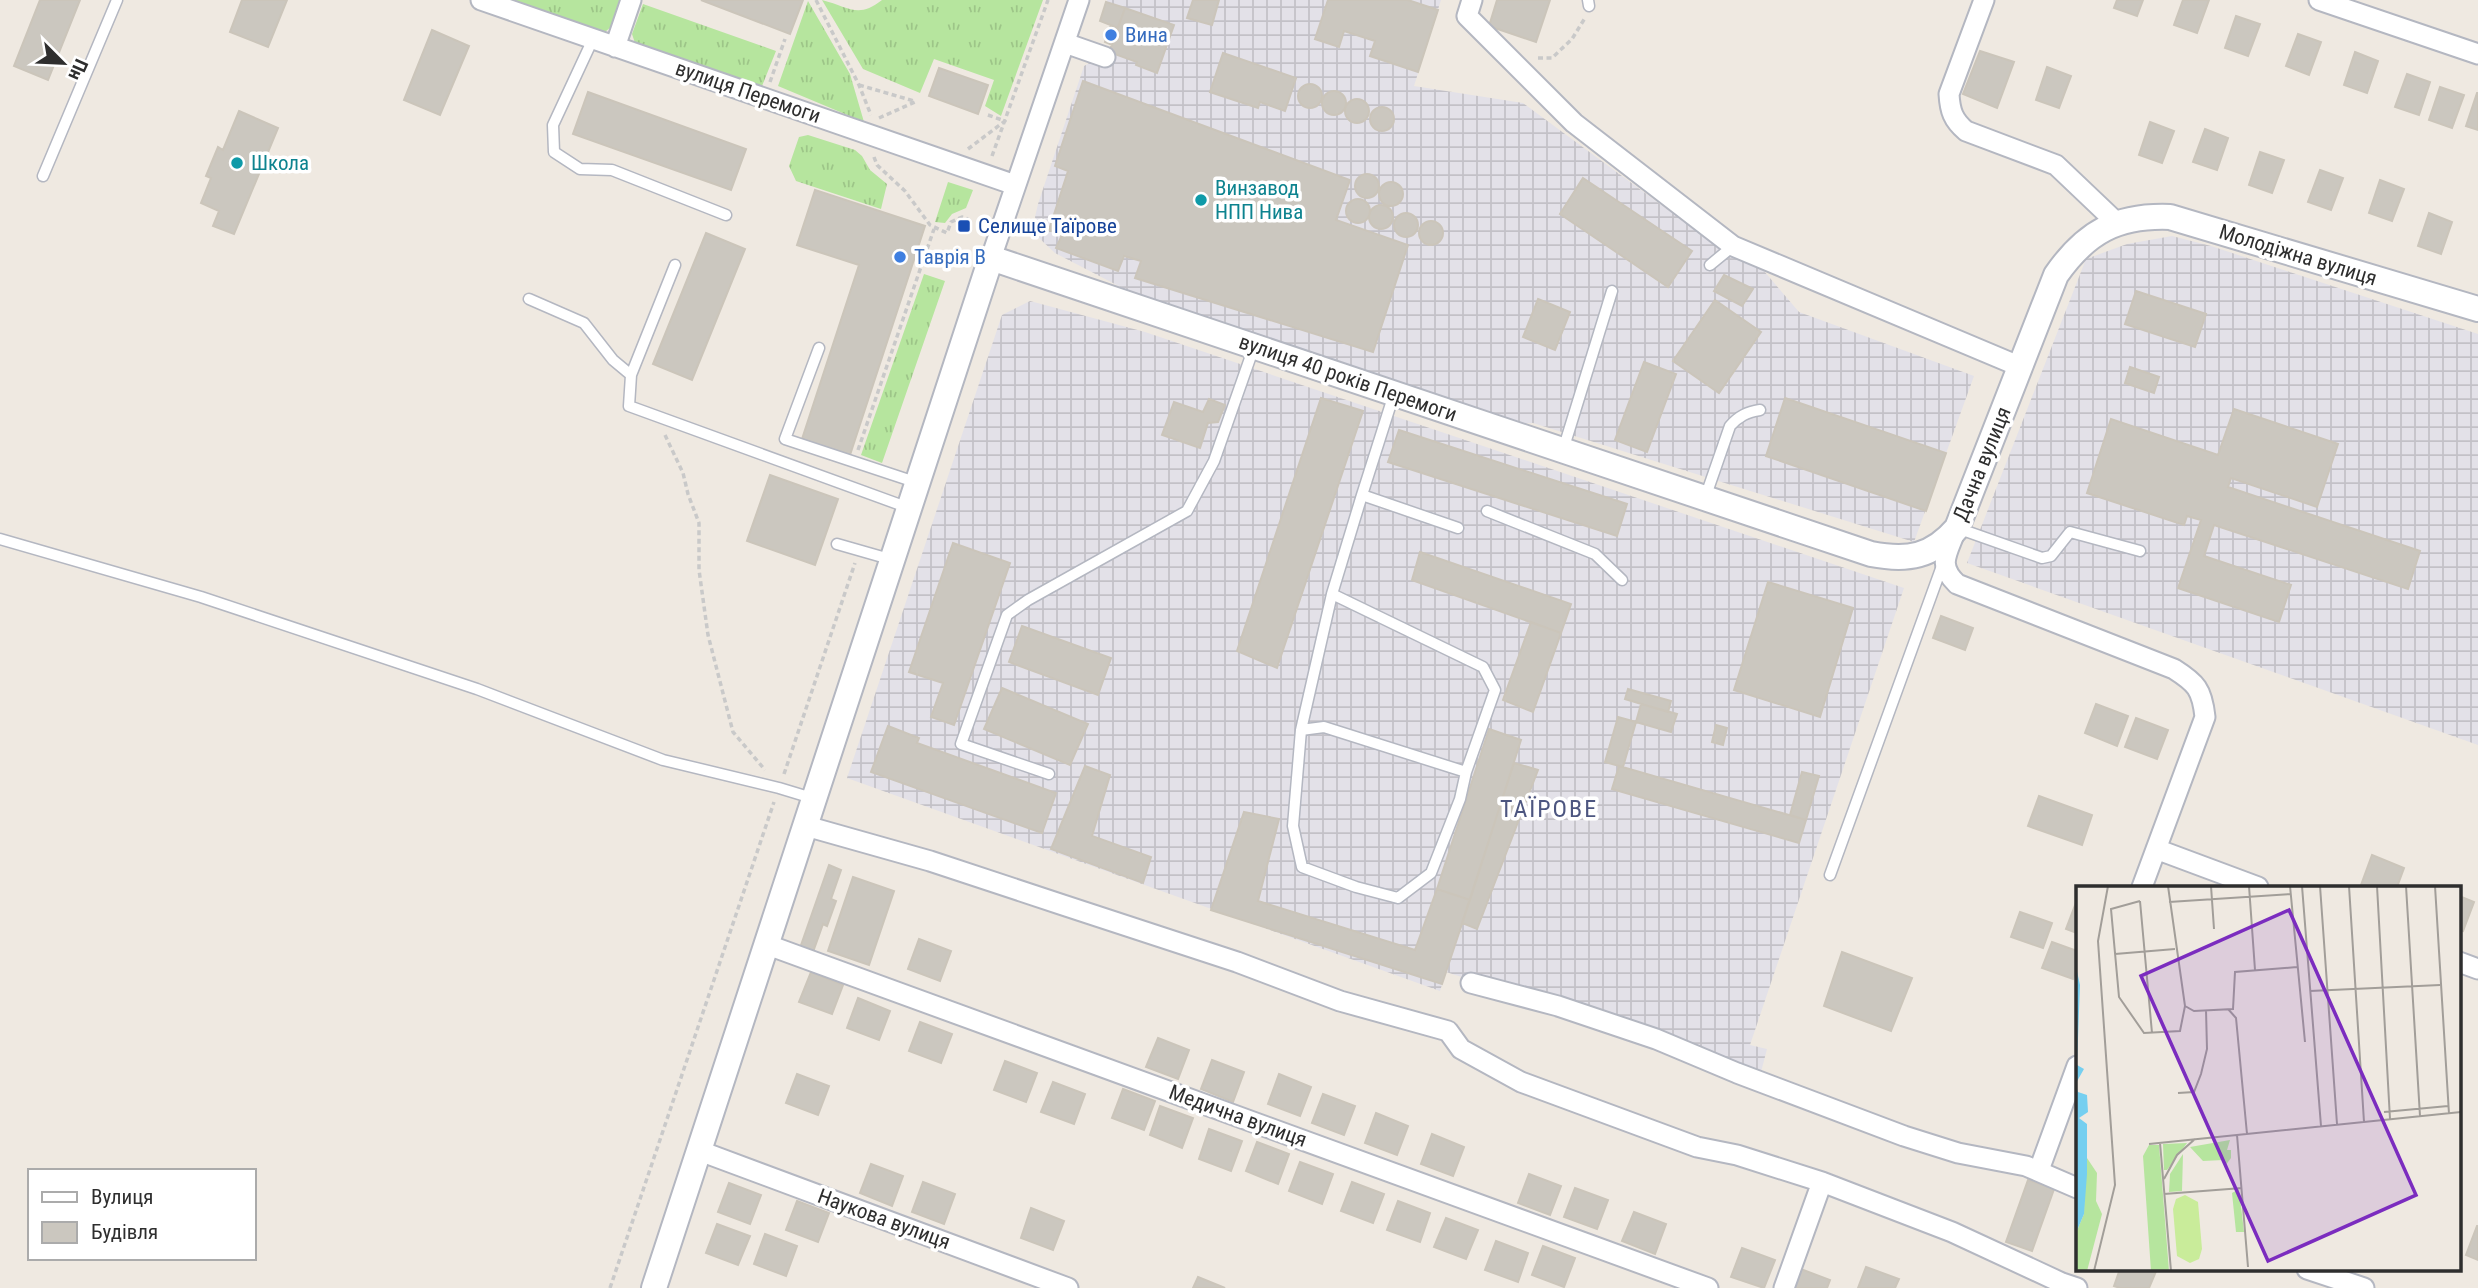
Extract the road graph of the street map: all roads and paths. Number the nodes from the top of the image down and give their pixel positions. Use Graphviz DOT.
graph roads {
  1 [pos="117,0"];
  2 [pos="481,0"];
  3 [pos="631,0"];
  4 [pos="816,0"];
  5 [pos="1048,0"];
  6 [pos="1079,0"];
  7 [pos="1472,0"];
  8 [pos="1984,0"];
  9 [pos="2319,0"];
  10 [pos="1589,3"];
  11 [pos="593,39"];
  12 [pos="785,39"];
  13 [pos="1065,43"];
  14 [pos="615,47"];
  15 [pos="2478,54"];
  16 [pos="1105,57"];
  17 [pos="1519,65"];
  18 [pos="859,85"];
  19 [pos="765,97"];
  20 [pos="985,114"];
  21 [pos="1005,121"];
  22 [pos="875,135"];
  23 [pos="950,162"];
  24 [pos="985,174"];
  25 [pos="43,176"];
  26 [pos="1015,185"];
  27 [pos="726,215"];
  28 [pos="968,219"];
  29 [pos="2117,223"];
  30 [pos="934,229"];
  31 [pos="1733,246"];
  32 [pos="991,258"];
  33 [pos="675,265"];
  34 [pos="1710,265"];
  35 [pos="1612,291"];
  36 [pos="528,299"];
  37 [pos="2478,309"];
  38 [pos="1254,346"];
  39 [pos="819,348"];
  40 [pos="2021,367"];
  41 [pos="631,375"];
  42 [pos="1395,394"];
  43 [pos="1760,410"];
  44 [pos="656,416"];
  45 [pos="1563,451"];
  46 [pos="854,461"];
  47 [pos="918,483"];
  48 [pos="1362,495"];
  49 [pos="1705,498"];
  50 [pos="910,508"];
  51 [pos="1488,511"];
  52 [pos="1957,527"];
  53 [pos="1458,528"];
  54 [pos="0,539"];
  55 [pos="838,544"];
  56 [pos="859,551"];
  57 [pos="2140,551"];
  58 [pos="893,560"];
  59 [pos="1944,562"];
  60 [pos="1622,580"];
  61 [pos="1332,594"];
  62 [pos="1301,730"];
  63 [pos="1466,772"];
  64 [pos="1049,774"];
  65 [pos="779,788"];
  66 [pos="816,799"];
  67 [pos="806,827"];
  68 [pos="2156,849"];
  69 [pos="1830,875"];
  70 [pos="2142,886"];
  71 [pos="2255,886"];
  72 [pos="768,945"];
  73 [pos="2460,962"];
  74 [pos="2478,969"];
  75 [pos="1471,983"];
  76 [pos="2076,1069"];
  77 [pos="700,1151"];
  78 [pos="2039,1170"];
  79 [pos="1822,1182"];
  80 [pos="2076,1188"];
  81 [pos="2310,1270"];
  82 [pos="610,1288"];
  83 [pos="654,1288"];
  84 [pos="1068,1288"];
  85 [pos="1708,1288"];
  86 [pos="1784,1288"];
  87 [pos="2077,1288"];
  88 [pos="2364,1288"];
  1 -- 25 [label="lane"];
  2 -- 11 [label="street, вулиця Перемоги"];
  3 -- 14 [label="street"];
  4 -- 18 [label="path"];
  5 -- 21 [label="path"];
  6 -- 13 [label="street"];
  7 -- 17 [label="street"];
  8 -- 29 [label="street"];
  9 -- 15 [label="street"];
  10 -- 17 [label="path"];
  11 -- 14 [label="street, вулиця Перемоги"];
  11 -- 27 [label="lane"];
  12 -- 19 [label="path"];
  13 -- 16 [label="street"];
  13 -- 26 [label="street"];
  14 -- 19 [label="street, вулиця Перемоги"];
  17 -- 31 [label="street"];
  18 -- 18 [label="path"];
  19 -- 22 [label="street, вулиця Перемоги"];
  20 -- 21 [label="path"];
  21 -- 23 [label="path"];
  21 -- 24 [label="path"];
  22 -- 23 [label="street, вулиця Перемоги"];
  22 -- 30 [label="path"];
  23 -- 24 [label="street, вулиця Перемоги"];
  24 -- 26 [label="street, вулиця Перемоги"];
  26 -- 32 [label="street"];
  28 -- 30 [label="path"];
  29 -- 37 [label="street, Молодіжна вулиця"];
  29 -- 40 [label="street, Дачна вулиця"];
  30 -- 46 [label="path"];
  31 -- 34 [label="lane"];
  31 -- 40 [label="street"];
  32 -- 38 [label="street, вулиця 40 років Перемоги"];
  32 -- 47 [label="street"];
  33 -- 41 [label="lane"];
  35 -- 45 [label="lane"];
  36 -- 41 [label="lane"];
  38 -- 42 [label="street, вулиця 40 років Перемоги"];
  38 -- 64 [label="lane"];
  39 -- 46 [label="lane"];
  40 -- 52 [label="street, Дачна вулиця"];
  41 -- 44 [label="lane"];
  42 -- 45 [label="street, вулиця 40 років Перемоги"];
  42 -- 48 [label="lane"];
  43 -- 49 [label="lane"];
  44 -- 50 [label="lane"];
  44 -- 65 [label="path"];
  45 -- 49 [label="street, вулиця 40 років Перемоги"];
  46 -- 47 [label="lane"];
  47 -- 50 [label="street"];
  48 -- 53 [label="lane"];
  48 -- 61 [label="lane"];
  49 -- 52 [label="street, вулиця 40 років Перемоги"];
  50 -- 58 [label="street"];
  51 -- 60 [label="lane"];
  52 -- 57 [label="lane"];
  52 -- 59 [label="street, Дачна вулиця"];
  54 -- 65 [label="lane"];
  55 -- 56 [label="lane"];
  56 -- 58 [label="lane"];
  56 -- 65 [label="path"];
  58 -- 66 [label="street"];
  59 -- 68 [label="street"];
  59 -- 69 [label="lane"];
  61 -- 62 [label="lane"];
  61 -- 63 [label="lane"];
  62 -- 63 [label="lane"];
  62 -- 63 [label="lane"];
  65 -- 66 [label="lane"];
  65 -- 82 [label="path"];
  66 -- 67 [label="street"];
  67 -- 72 [label="street"];
  67 -- 79 [label="street"];
  68 -- 70 [label="street"];
  68 -- 71 [label="street"];
  72 -- 77 [label="street"];
  72 -- 85 [label="street, Медична вулиця"];
  73 -- 74 [label="street"];
  75 -- 78 [label="street"];
  76 -- 78 [label="street"];
  77 -- 83 [label="street"];
  77 -- 84 [label="street, Наукова вулиця"];
  78 -- 80 [label="street"];
  79 -- 86 [label="street"];
  79 -- 87 [label="street"];
  81 -- 88 [label="street"];
}
